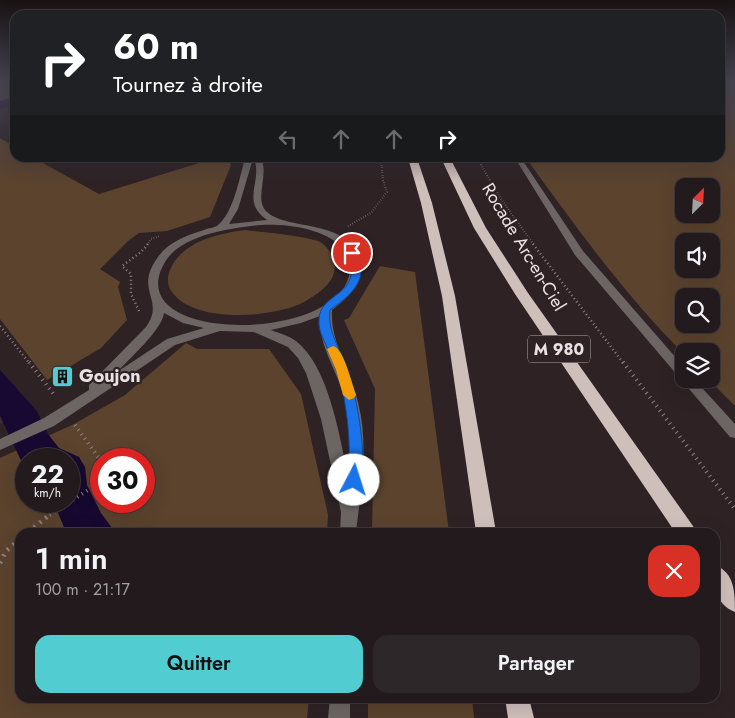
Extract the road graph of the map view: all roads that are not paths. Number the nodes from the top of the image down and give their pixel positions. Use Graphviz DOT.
graph roads {
  1 [pos="248,162"];
  2 [pos="259,162"];
  3 [pos="413,162"];
  4 [pos="447,162"];
  5 [pos="521,162"];
  6 [pos="276,222"];
  7 [pos="221,228"];
  8 [pos="160,304"];
  9 [pos="326,309"];
  10 [pos="220,328"];
  11 [pos="254,328"];
  12 [pos="675,365"];
  13 [pos="695,388"];
  14 [pos="80,402"];
  15 [pos="735,433"];
  16 [pos="3,443"];
  17 [pos="348,525"];
  18 [pos="485,528"];
  19 [pos="683,528"];
  20 [pos="720,581"];
  21 [pos="735,602"];
  22 [pos="340,703"];
  23 [pos="518,703"];
  24 [pos="339,718"];
  25 [pos="521,718"];
  1 -- 7 [label="street"];
  2 -- 6 [label="street"];
  3 -- 18 [label="highway"];
  4 -- 19 [label="highway, Rocade Arc-en-Ciel / M 980"];
  5 -- 12 [label="street"];
  6 -- 7 [label="street"];
  6 -- 9 [label="street"];
  7 -- 8 [label="street"];
  8 -- 10 [label="street"];
  8 -- 14 [label="street"];
  9 -- 11 [label="street"];
  9 -- 17 [label="street"];
  10 -- 11 [label="street"];
  10 -- 14 [label="street"];
  11 -- 17 [label="street"];
  13 -- 15 [label="street"];
  14 -- 16 [label="street"];
  20 -- 21 [label="highway"];
  22 -- 24 [label="street"];
  23 -- 25 [label="highway"];
}
